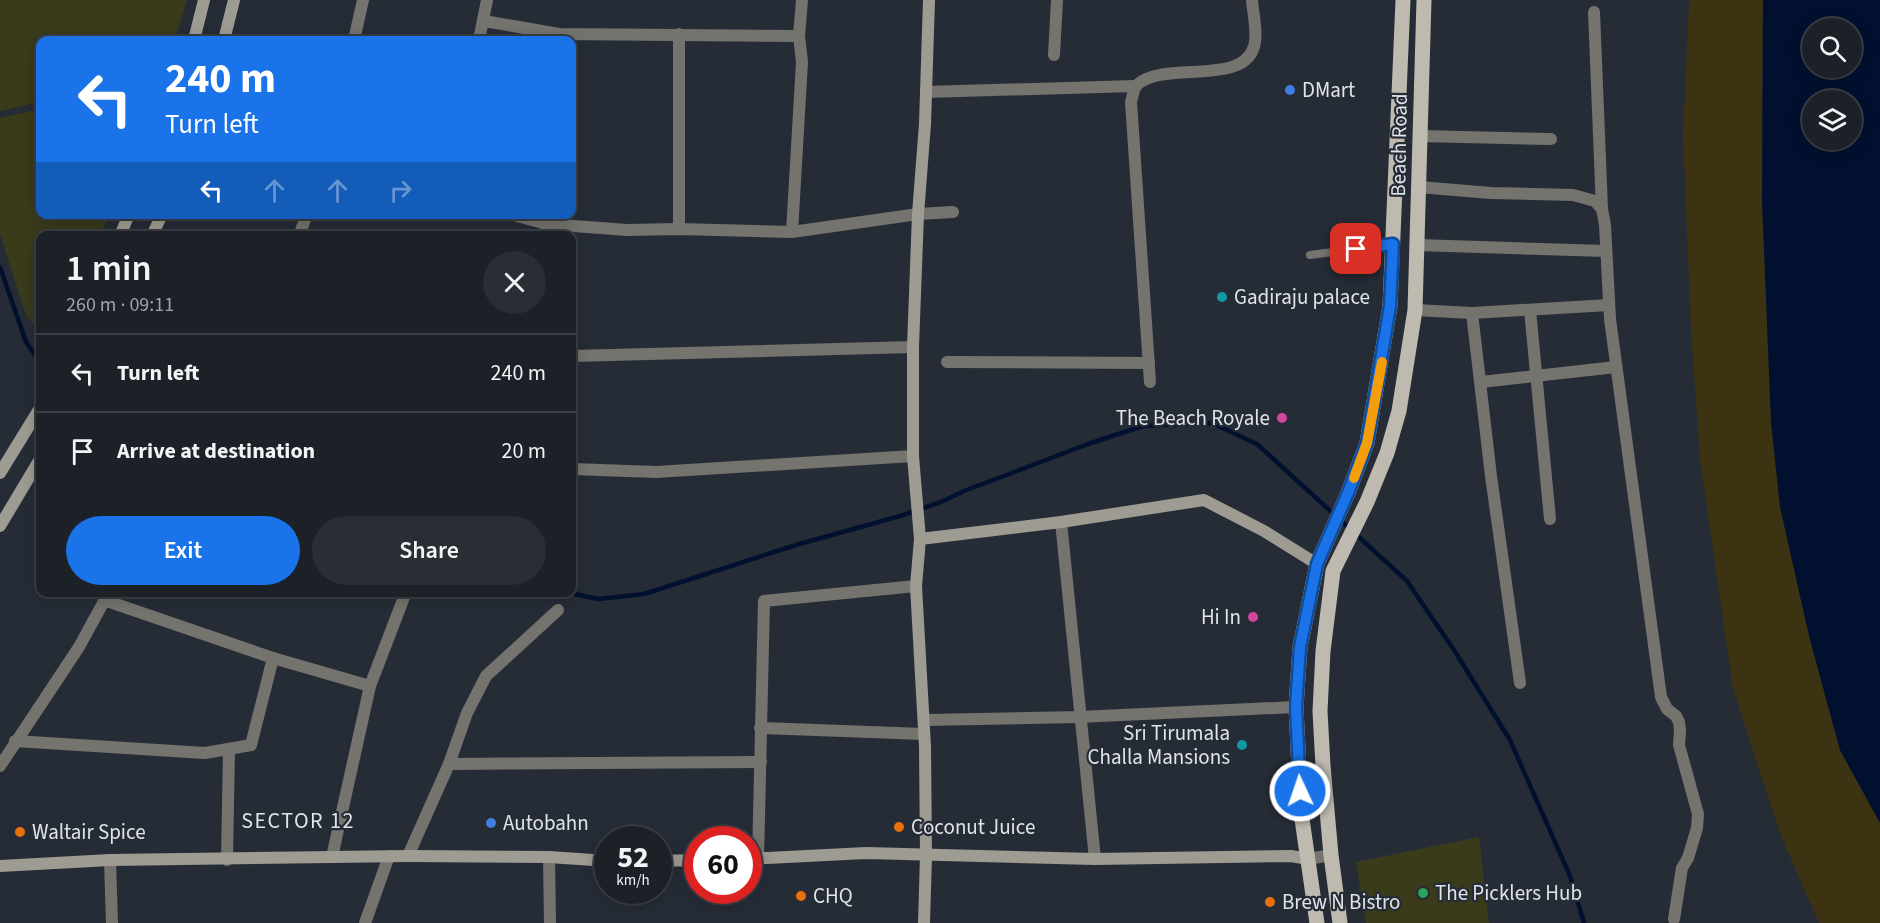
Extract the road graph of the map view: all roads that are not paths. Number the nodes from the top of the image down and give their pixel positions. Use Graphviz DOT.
graph roads {
  1 [pos="204,0"];
  2 [pos="234,0"];
  3 [pos="363,0"];
  4 [pos="487,0"];
  5 [pos="802,0"];
  6 [pos="929,0"];
  7 [pos="1057,0"];
  8 [pos="1252,0"];
  9 [pos="1403,0"];
  10 [pos="1424,0"];
  11 [pos="1594,12"];
  12 [pos="484,21"];
  13 [pos="679,34"];
  14 [pos="195,36"];
  15 [pos="225,36"];
  16 [pos="355,36"];
  17 [pos="480,36"];
  18 [pos="554,36"];
  19 [pos="799,36"];
  20 [pos="576,37"];
  21 [pos="1054,56"];
  22 [pos="1136,86"];
  23 [pos="926,92"];
  24 [pos="1420,136"];
  25 [pos="1551,140"];
  26 [pos="1419,187"];
  27 [pos="1602,209"];
  28 [pos="953,212"];
  29 [pos="918,214"];
  30 [pos="527,219"];
  31 [pos="547,225"];
  32 [pos="679,229"];
  33 [pos="792,232"];
  34 [pos="1393,244"];
  35 [pos="1417,245"];
  36 [pos="1606,251"];
  37 [pos="1310,255"];
  38 [pos="1609,305"];
  39 [pos="1415,310"];
  40 [pos="1530,310"];
  41 [pos="1472,313"];
  42 [pos="913,347"];
  43 [pos="576,356"];
  44 [pos="947,362"];
  45 [pos="1149,363"];
  46 [pos="1616,368"];
  47 [pos="1536,375"];
  48 [pos="1150,382"];
  49 [pos="1481,382"];
  50 [pos="1374,405"];
  51 [pos="1399,411"];
  52 [pos="36,419"];
  53 [pos="913,456"];
  54 [pos="36,466"];
  55 [pos="576,469"];
  56 [pos="0,473"];
  57 [pos="1550,519"];
  58 [pos="1061,522"];
  59 [pos="0,526"];
  60 [pos="920,539"];
  61 [pos="1317,564"];
  62 [pos="916,586"];
  63 [pos="106,597"];
  64 [pos="110,597"];
  65 [pos="404,597"];
  66 [pos="558,610"];
  67 [pos="273,658"];
  68 [pos="1520,683"];
  69 [pos="370,686"];
  70 [pos="1296,707"];
  71 [pos="1079,717"];
  72 [pos="925,720"];
  73 [pos="760,728"];
  74 [pos="924,734"];
  75 [pos="15,741"];
  76 [pos="229,749"];
  77 [pos="761,762"];
  78 [pos="448,764"];
  79 [pos="0,766"];
  80 [pos="756,826"];
  81 [pos="1331,855"];
  82 [pos="389,856"];
  83 [pos="408,856"];
  84 [pos="926,856"];
  85 [pos="332,857"];
  86 [pos="549,857"];
  87 [pos="762,859"];
  88 [pos="1095,859"];
  89 [pos="1308,859"];
  90 [pos="110,860"];
  91 [pos="227,860"];
  92 [pos="594,860"];
  93 [pos="0,866"];
  94 [pos="1674,919"];
  95 [pos="112,923"];
  96 [pos="365,923"];
  97 [pos="550,923"];
  98 [pos="924,923"];
  99 [pos="1317,923"];
  100 [pos="1340,923"];
  1 -- 14 [label="street"];
  2 -- 15 [label="street"];
  3 -- 16 [label="street"];
  4 -- 12 [label="street"];
  5 -- 19 [label="street"];
  6 -- 23 [label="street"];
  7 -- 21 [label="street"];
  8 -- 22 [label="street"];
  9 -- 34 [label="main road, Beach Road"];
  10 -- 24 [label="main road, Beach Road"];
  11 -- 27 [label="street"];
  12 -- 17 [label="street"];
  12 -- 18 [label="street"];
  13 -- 19 [label="street"];
  13 -- 20 [label="street"];
  13 -- 32 [label="street"];
  19 -- 33 [label="street"];
  22 -- 23 [label="street"];
  22 -- 45 [label="street"];
  23 -- 29 [label="street"];
  24 -- 25 [label="street"];
  24 -- 26 [label="main road, Beach Road"];
  26 -- 27 [label="street"];
  26 -- 35 [label="main road, Beach Road"];
  27 -- 36 [label="street"];
  28 -- 29 [label="street"];
  29 -- 33 [label="street"];
  29 -- 42 [label="street"];
  30 -- 31 [label="street"];
  31 -- 32 [label="street"];
  32 -- 33 [label="street"];
  34 -- 37 [label="lane"];
  34 -- 50 [label="main road, Beach Road"];
  35 -- 36 [label="street"];
  35 -- 39 [label="main road, Beach Road"];
  36 -- 38 [label="street"];
  38 -- 40 [label="street"];
  38 -- 46 [label="street"];
  39 -- 41 [label="street"];
  39 -- 51 [label="main road, Beach Road"];
  40 -- 41 [label="street"];
  40 -- 47 [label="street"];
  41 -- 49 [label="street"];
  42 -- 43 [label="street"];
  42 -- 53 [label="street"];
  44 -- 45 [label="street"];
  45 -- 48 [label="street"];
  46 -- 47 [label="street"];
  46 -- 94 [label="street"];
  47 -- 49 [label="street"];
  47 -- 57 [label="street"];
  49 -- 68 [label="street"];
  50 -- 51 [label="main road"];
  50 -- 61 [label="main road, Beach Road"];
  51 -- 81 [label="main road, Beach Road"];
  52 -- 56 [label="street"];
  53 -- 55 [label="street"];
  53 -- 60 [label="street"];
  54 -- 59 [label="street"];
  58 -- 60 [label="street"];
  58 -- 61 [label="street"];
  58 -- 71 [label="street"];
  60 -- 62 [label="street"];
  61 -- 70 [label="main road, Beach Road"];
  62 -- 72 [label="street"];
  62 -- 73 [label="street"];
  63 -- 75 [label="street"];
  64 -- 67 [label="street"];
  65 -- 69 [label="street"];
  66 -- 78 [label="street"];
  67 -- 69 [label="street"];
  67 -- 76 [label="street"];
  69 -- 85 [label="street"];
  70 -- 71 [label="street"];
  70 -- 89 [label="main road, Beach Road"];
  71 -- 72 [label="street"];
  71 -- 88 [label="street"];
  72 -- 74 [label="street"];
  73 -- 74 [label="street"];
  73 -- 77 [label="street"];
  74 -- 84 [label="street"];
  75 -- 76 [label="street"];
  75 -- 79 [label="street"];
  76 -- 91 [label="street"];
  77 -- 78 [label="street"];
  77 -- 80 [label="street"];
  78 -- 83 [label="street"];
  81 -- 89 [label="street"];
  81 -- 100 [label="main road, Beach Road"];
  82 -- 83 [label="street"];
  82 -- 85 [label="street"];
  82 -- 96 [label="street"];
  83 -- 86 [label="street"];
  84 -- 87 [label="street"];
  84 -- 88 [label="street"];
  84 -- 98 [label="street"];
  85 -- 91 [label="street"];
  86 -- 92 [label="street"];
  86 -- 97 [label="street"];
  88 -- 89 [label="street"];
  89 -- 99 [label="main road, Beach Road"];
  90 -- 91 [label="street"];
  90 -- 93 [label="street"];
  90 -- 95 [label="street"];
}
